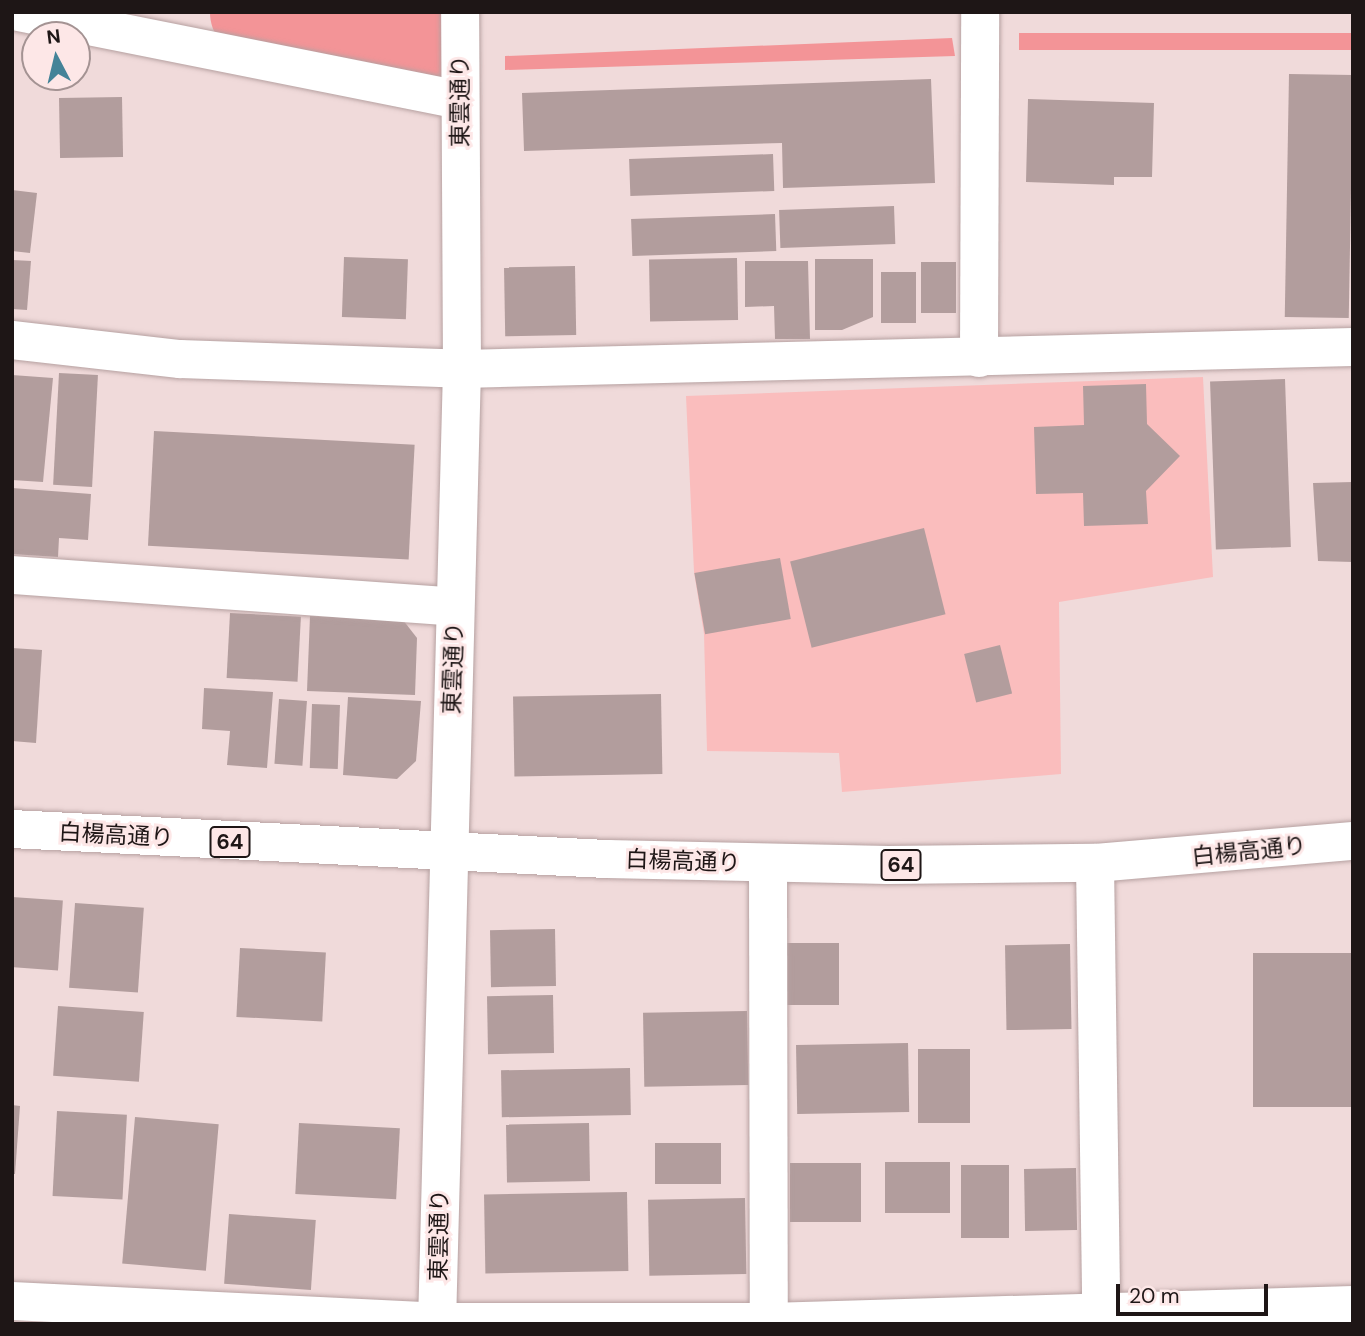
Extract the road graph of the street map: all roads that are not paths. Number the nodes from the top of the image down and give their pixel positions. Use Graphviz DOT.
graph roads {
  1 [pos="19,12"];
  2 [pos="460,12"];
  3 [pos="980,12"];
  4 [pos="459,100"];
  5 [pos="12,340"];
  6 [pos="1353,347"];
  7 [pos="979,358"];
  8 [pos="462,369"];
  9 [pos="12,575"];
  10 [pos="454,607"];
  11 [pos="12,829"];
  12 [pos="1353,841"];
  13 [pos="447,852"];
  14 [pos="768,863"];
  15 [pos="1095,863"];
  16 [pos="12,1301"];
  17 [pos="1353,1305"];
  18 [pos="120,1315"];
  19 [pos="1101,1315"];
  20 [pos="769,1322"];
  21 [pos="437,1323"];
  1 -- 4 [label="street"];
  2 -- 4 [label="street, 東雲通り"];
  3 -- 7 [label="street"];
  4 -- 8 [label="street, 東雲通り"];
  5 -- 8 [label="street"];
  6 -- 7 [label="street"];
  7 -- 8 [label="street"];
  8 -- 10 [label="street, 東雲通り"];
  9 -- 10 [label="street"];
  10 -- 13 [label="street, 東雲通り"];
  11 -- 13 [label="street, 白楊高通り / 64"];
  12 -- 15 [label="street, 白楊高通り / 64"];
  13 -- 14 [label="street, 白楊高通り / 64"];
  13 -- 21 [label="street, 東雲通り"];
  14 -- 15 [label="street, 白楊高通り / 64"];
  14 -- 20 [label="street"];
  15 -- 19 [label="street"];
  16 -- 18 [label="street"];
  17 -- 19 [label="street"];
  18 -- 21 [label="street"];
  19 -- 20 [label="street"];
  20 -- 21 [label="street"];
}
